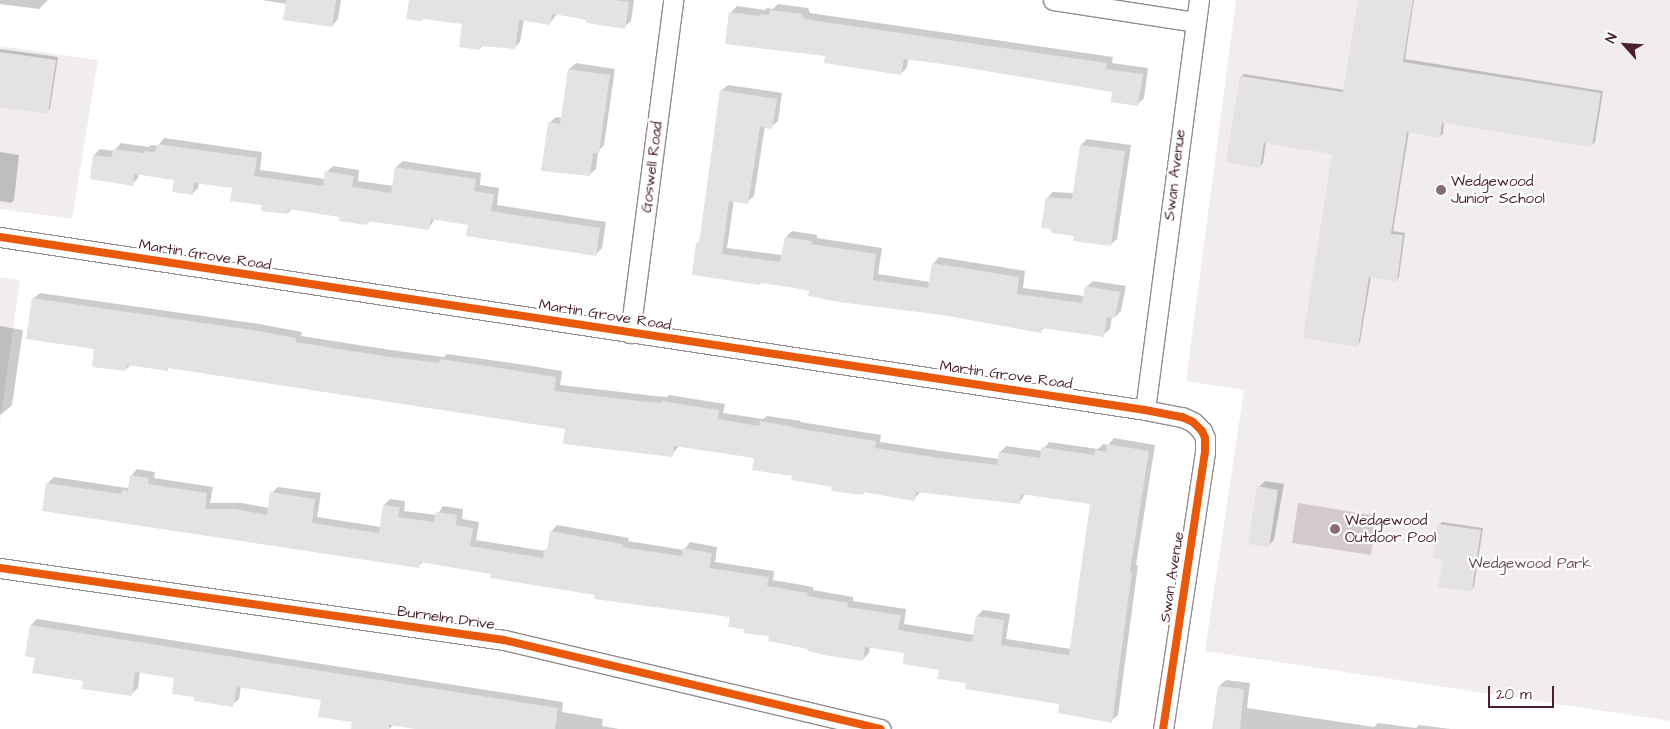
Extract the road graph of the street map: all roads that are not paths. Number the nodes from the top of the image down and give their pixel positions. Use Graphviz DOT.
graph roads {
  1 [pos="674,0"];
  2 [pos="1052,0"];
  3 [pos="1199,0"];
  4 [pos="1195,22"];
  5 [pos="0,237"];
  6 [pos="630,333"];
  7 [pos="1145,410"];
  8 [pos="1202,430"];
  9 [pos="0,568"];
  10 [pos="881,729"];
  11 [pos="1163,729"];
  1 -- 6 [label="street, Goswell Road"];
  2 -- 4 [label="street"];
  3 -- 4 [label="street, Swan Avenue"];
  4 -- 7 [label="street, Swan Avenue"];
  5 -- 6 [label="street, Martin Grove Road"];
  6 -- 7 [label="street, Martin Grove Road"];
  7 -- 8 [label="street, Martin Grove Road"];
  8 -- 11 [label="street, Swan Avenue"];
  9 -- 10 [label="street, Burnelm Drive"];
}
